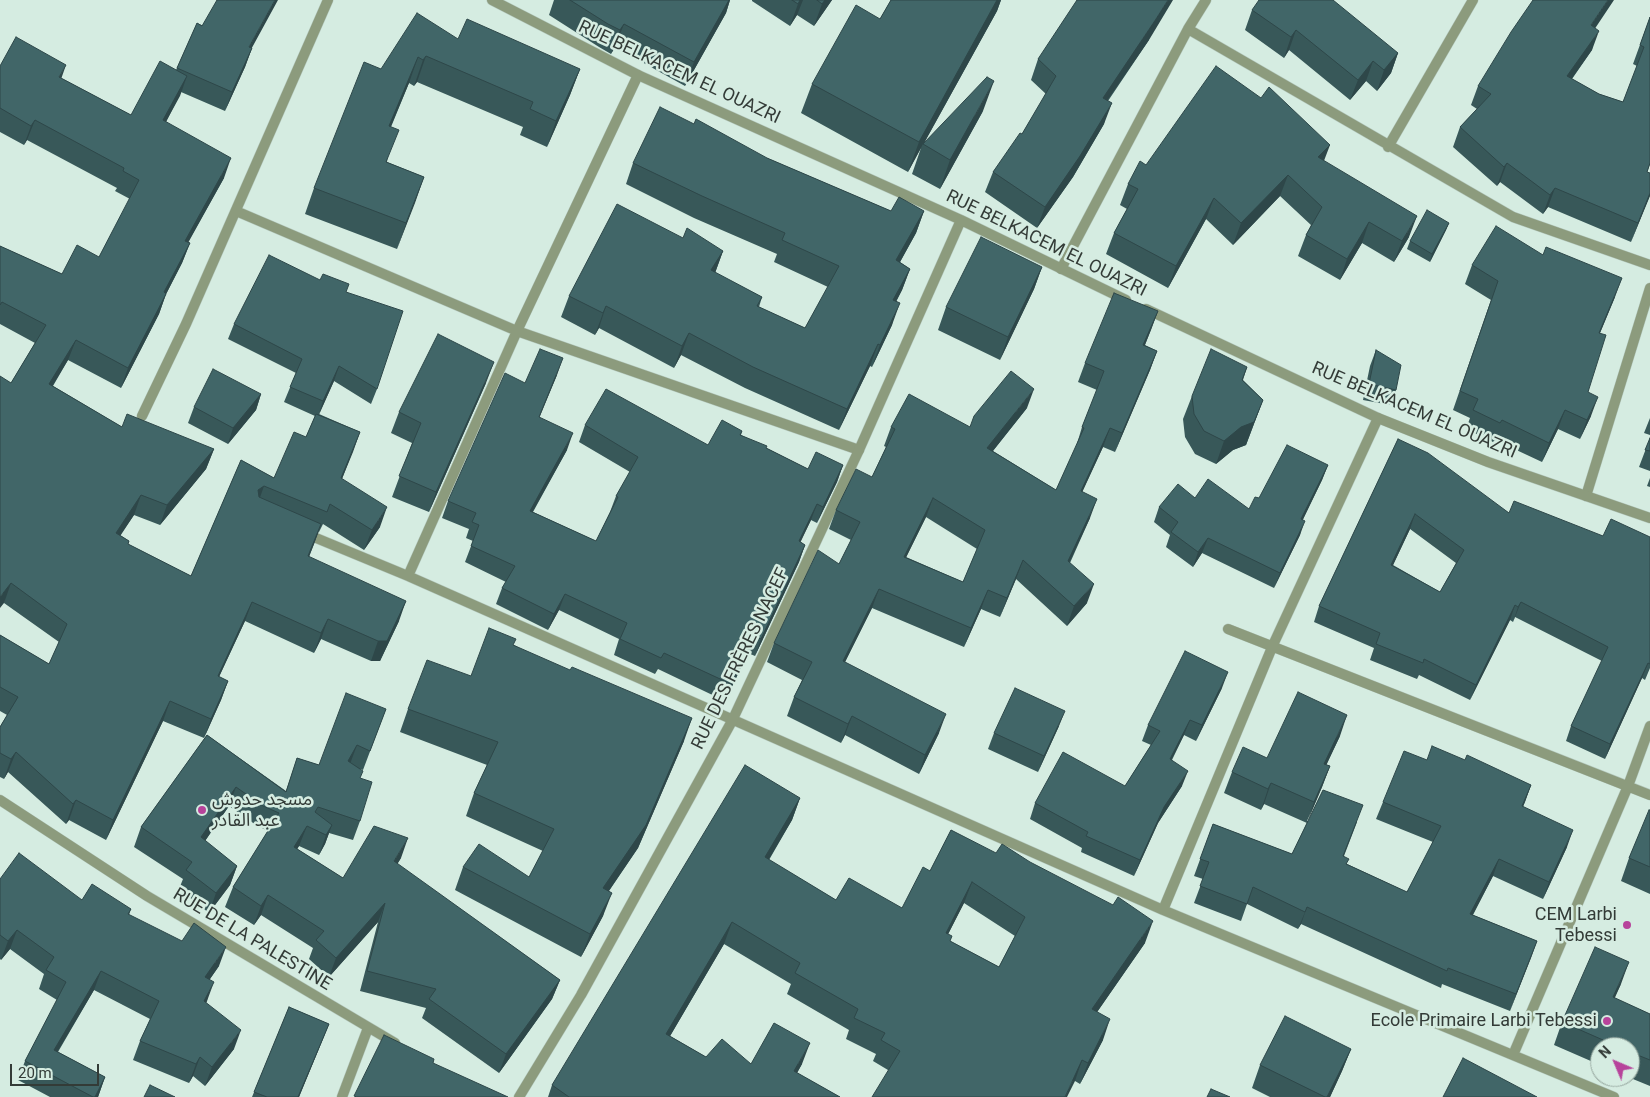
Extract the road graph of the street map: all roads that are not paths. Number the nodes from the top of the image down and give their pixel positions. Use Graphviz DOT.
graph roads {
  1 [pos="328,0"];
  2 [pos="492,0"];
  3 [pos="1206,0"];
  4 [pos="1473,0"];
  5 [pos="1188,30"];
  6 [pos="638,75"];
  7 [pos="1388,147"];
  8 [pos="236,211"];
  9 [pos="961,220"];
  10 [pos="1650,265"];
  11 [pos="1061,269"];
  12 [pos="1650,288"];
  13 [pos="517,331"];
  14 [pos="142,416"];
  15 [pos="1378,418"];
  16 [pos="859,450"];
  17 [pos="1586,496"];
  18 [pos="1650,518"];
  19 [pos="292,528"];
  20 [pos="408,576"];
  21 [pos="1228,629"];
  22 [pos="1273,645"];
  23 [pos="732,721"];
  24 [pos="1650,726"];
  25 [pos="1628,786"];
  26 [pos="1650,795"];
  27 [pos="0,800"];
  28 [pos="1163,910"];
  29 [pos="368,1028"];
  30 [pos="402,1046"];
  31 [pos="1513,1055"];
  32 [pos="342,1097"];
  33 [pos="520,1097"];
  34 [pos="1614,1097"];
  1 -- 8 [label="street"];
  2 -- 6 [label="street, RUE BELKACEM EL OUAZRI"];
  3 -- 5 [label="street"];
  4 -- 7 [label="street"];
  5 -- 7 [label="street"];
  5 -- 11 [label="street"];
  6 -- 9 [label="street, RUE BELKACEM EL OUAZRI"];
  6 -- 13 [label="street"];
  7 -- 10 [label="street"];
  8 -- 13 [label="street"];
  8 -- 14 [label="street"];
  9 -- 11 [label="street, RUE BELKACEM EL OUAZRI"];
  9 -- 16 [label="street, RUE DES FRÈRES NACEF"];
  11 -- 15 [label="street, RUE BELKACEM EL OUAZRI"];
  12 -- 17 [label="street"];
  13 -- 16 [label="street"];
  13 -- 20 [label="street"];
  15 -- 17 [label="street, RUE BELKACEM EL OUAZRI"];
  15 -- 22 [label="street"];
  16 -- 23 [label="street, RUE DES FRÈRES NACEF"];
  17 -- 18 [label="street, RUE BELKACEM EL OUAZRI"];
  19 -- 20 [label="street"];
  20 -- 23 [label="street"];
  21 -- 22 [label="street"];
  22 -- 25 [label="street"];
  22 -- 28 [label="street"];
  23 -- 28 [label="street"];
  23 -- 33 [label="street, RUE DES FRÈRES NACEF"];
  24 -- 25 [label="street"];
  25 -- 26 [label="street"];
  25 -- 31 [label="street"];
  27 -- 29 [label="street, RUE DE LA PALESTINE"];
  28 -- 31 [label="street"];
  29 -- 30 [label="street, RUE DE LA PALESTINE"];
  29 -- 32 [label="street"];
  31 -- 34 [label="street"];
}
